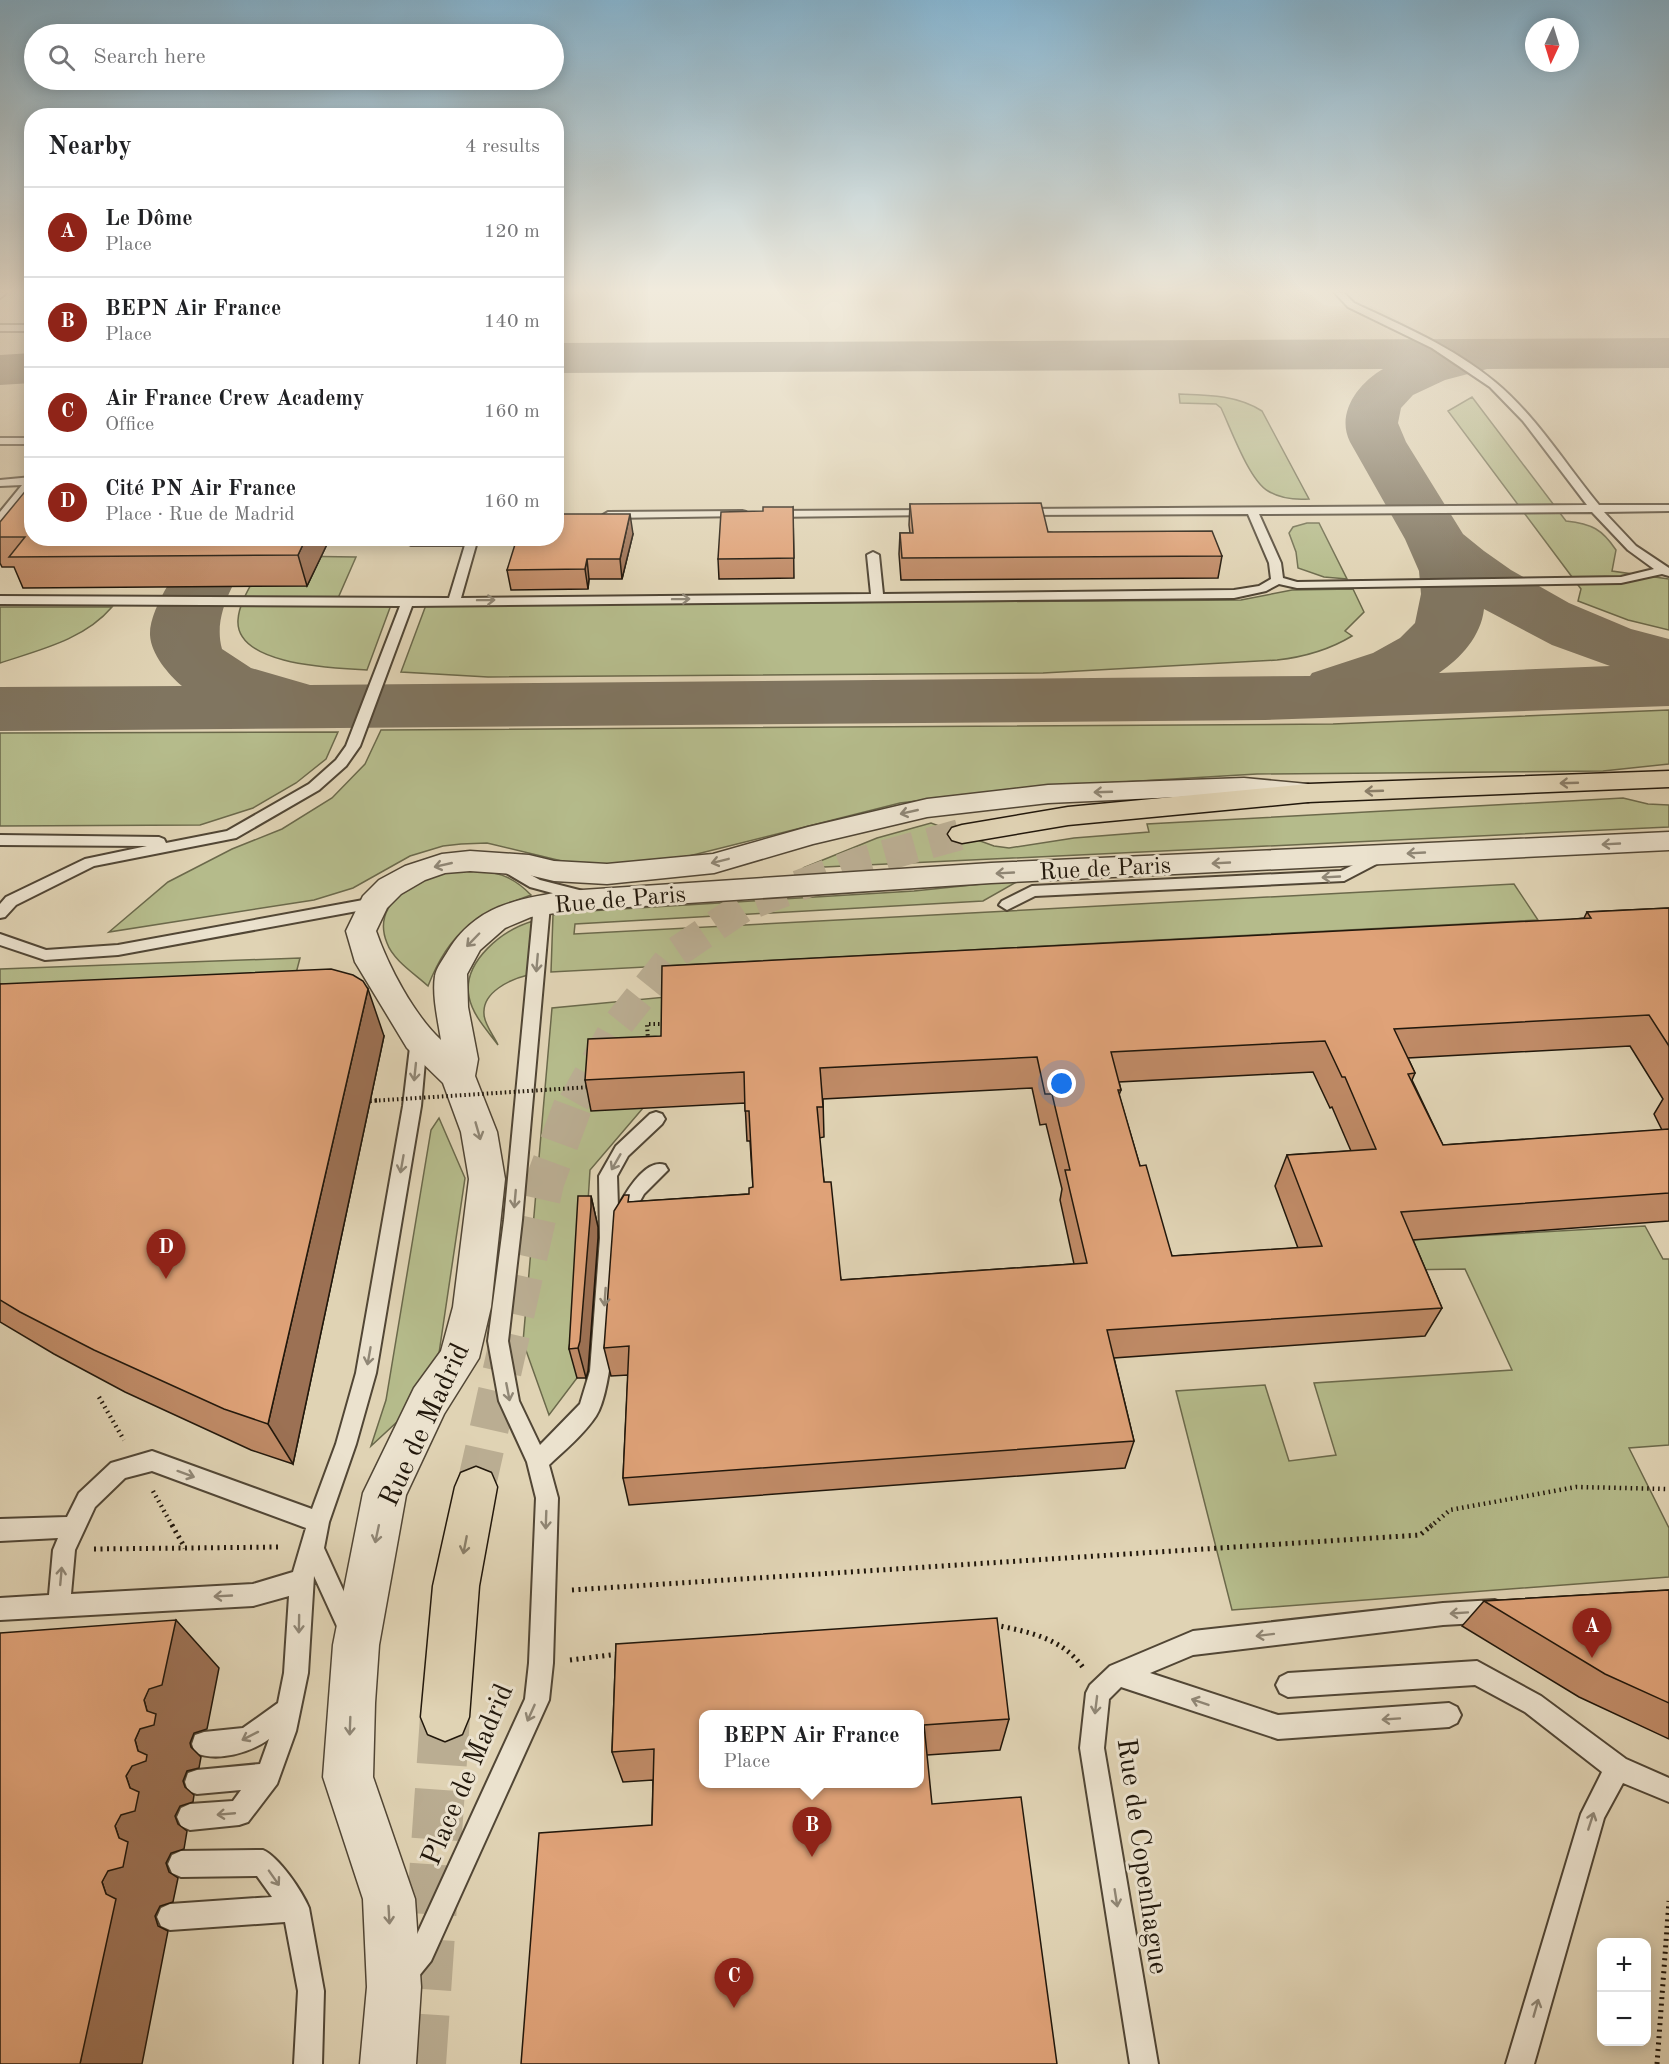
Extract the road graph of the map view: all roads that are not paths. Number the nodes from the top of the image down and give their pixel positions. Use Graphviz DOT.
graph roads {
  1 [pos="1496,389"];
  2 [pos="0,441"];
  3 [pos="24,441"];
  4 [pos="24,481"];
  5 [pos="0,483"];
  6 [pos="24,490"];
  7 [pos="1669,507"];
  8 [pos="1595,508"];
  9 [pos="1252,510"];
  10 [pos="1012,512"];
  11 [pos="940,513"];
  12 [pos="592,515"];
  13 [pos="0,519"];
  14 [pos="470,546"];
  15 [pos="873,555"];
  16 [pos="1667,571"];
  17 [pos="1277,580"];
  18 [pos="877,597"];
  19 [pos="0,600"];
  20 [pos="454,601"];
  21 [pos="406,602"];
  22 [pos="1669,779"];
  23 [pos="1308,793"];
  24 [pos="962,834"];
  25 [pos="0,840"];
  26 [pos="1669,841"];
  27 [pos="196,843"];
  28 [pos="1384,855"];
  29 [pos="501,864"];
  30 [pos="598,899"];
  31 [pos="374,903"];
  32 [pos="542,905"];
  33 [pos="1007,905"];
  34 [pos="0,913"];
  35 [pos="0,939"];
  36 [pos="419,1039"];
  37 [pos="458,1076"];
  38 [pos="656,1119"];
  39 [pos="659,1170"];
  40 [pos="609,1238"];
  41 [pos="537,1462"];
  42 [pos="477,1487"];
  43 [pos="318,1522"];
  44 [pos="74,1527"];
  45 [pos="0,1530"];
  46 [pos="313,1548"];
  47 [pos="300,1581"];
  48 [pos="59,1606"];
  49 [pos="0,1609"];
  50 [pos="1511,1610"];
  51 [pos="356,1645"];
  52 [pos="1118,1674"];
  53 [pos="1288,1685"];
  54 [pos="289,1710"];
  55 [pos="1449,1715"];
  56 [pos="445,1717"];
  57 [pos="204,1744"];
  58 [pos="1617,1768"];
  59 [pos="268,1775"];
  60 [pos="197,1782"];
  61 [pos="1669,1790"];
  62 [pos="190,1816"];
  63 [pos="181,1864"];
  64 [pos="296,1908"];
  65 [pos="170,1917"];
  66 [pos="394,1987"];
  67 [pos="308,2064"];
  68 [pos="388,2064"];
  69 [pos="1144,2064"];
  70 [pos="1520,2064"];
  1 -- 8 [label="lane"];
  2 -- 3 [label="lane"];
  4 -- 5 [label="lane"];
  6 -- 13 [label="lane"];
  7 -- 8 [label="lane"];
  8 -- 9 [label="lane"];
  8 -- 16 [label="lane"];
  9 -- 10 [label="lane"];
  9 -- 17 [label="lane"];
  11 -- 12 [label="lane"];
  14 -- 20 [label="lane"];
  15 -- 18 [label="lane"];
  16 -- 17 [label="lane"];
  17 -- 18 [label="lane"];
  20 -- 18 [label="lane, one-way"];
  19 -- 21 [label="lane"];
  20 -- 21 [label="lane"];
  21 -- 27 [label="lane"];
  22 -- 23 [label="main road, one-way"];
  23 -- 24 [label="main road"];
  23 -- 29 [label="street, one-way"];
  25 -- 27 [label="lane"];
  26 -- 28 [label="street, Rue de Paris, one-way"];
  27 -- 34 [label="lane"];
  28 -- 30 [label="street, Rue de Paris, one-way"];
  28 -- 33 [label="lane, one-way"];
  29 -- 30 [label="lane"];
  29 -- 31 [label="street, one-way"];
  30 -- 32 [label="street, Rue de Paris"];
  31 -- 35 [label="lane"];
  31 -- 36 [label="street"];
  32 -- 37 [label="street, Rue de Madrid, one-way"];
  32 -- 41 [label="lane, Place de Madrid, one-way"];
  36 -- 37 [label="street"];
  36 -- 43 [label="lane, one-way"];
  37 -- 51 [label="street, Rue de Madrid, one-way"];
  38 -- 40 [label="lane, one-way"];
  39 -- 40 [label="lane"];
  40 -- 41 [label="lane, one-way"];
  41 -- 66 [label="lane, Place de Madrid, one-way"];
  42 -- 56 [label="main road, one-way"];
  44 -- 43 [label="lane, one-way"];
  43 -- 46 [label="lane"];
  44 -- 45 [label="lane"];
  48 -- 44 [label="lane, one-way"];
  46 -- 47 [label="lane"];
  46 -- 51 [label="lane"];
  47 -- 48 [label="lane, one-way"];
  47 -- 54 [label="lane, one-way"];
  48 -- 49 [label="lane"];
  50 -- 52 [label="lane, one-way"];
  51 -- 66 [label="street, Rue de Madrid, one-way"];
  55 -- 52 [label="lane, one-way"];
  52 -- 69 [label="lane, Rue de Copenhague, one-way"];
  53 -- 58 [label="lane"];
  54 -- 57 [label="lane, one-way"];
  54 -- 59 [label="lane"];
  58 -- 61 [label="lane"];
  70 -- 58 [label="lane, one-way"];
  59 -- 60 [label="lane"];
  59 -- 62 [label="lane, one-way"];
  63 -- 64 [label="lane, one-way"];
  64 -- 65 [label="lane"];
  64 -- 67 [label="lane"];
  66 -- 68 [label="street, Rue de Madrid"];
}
